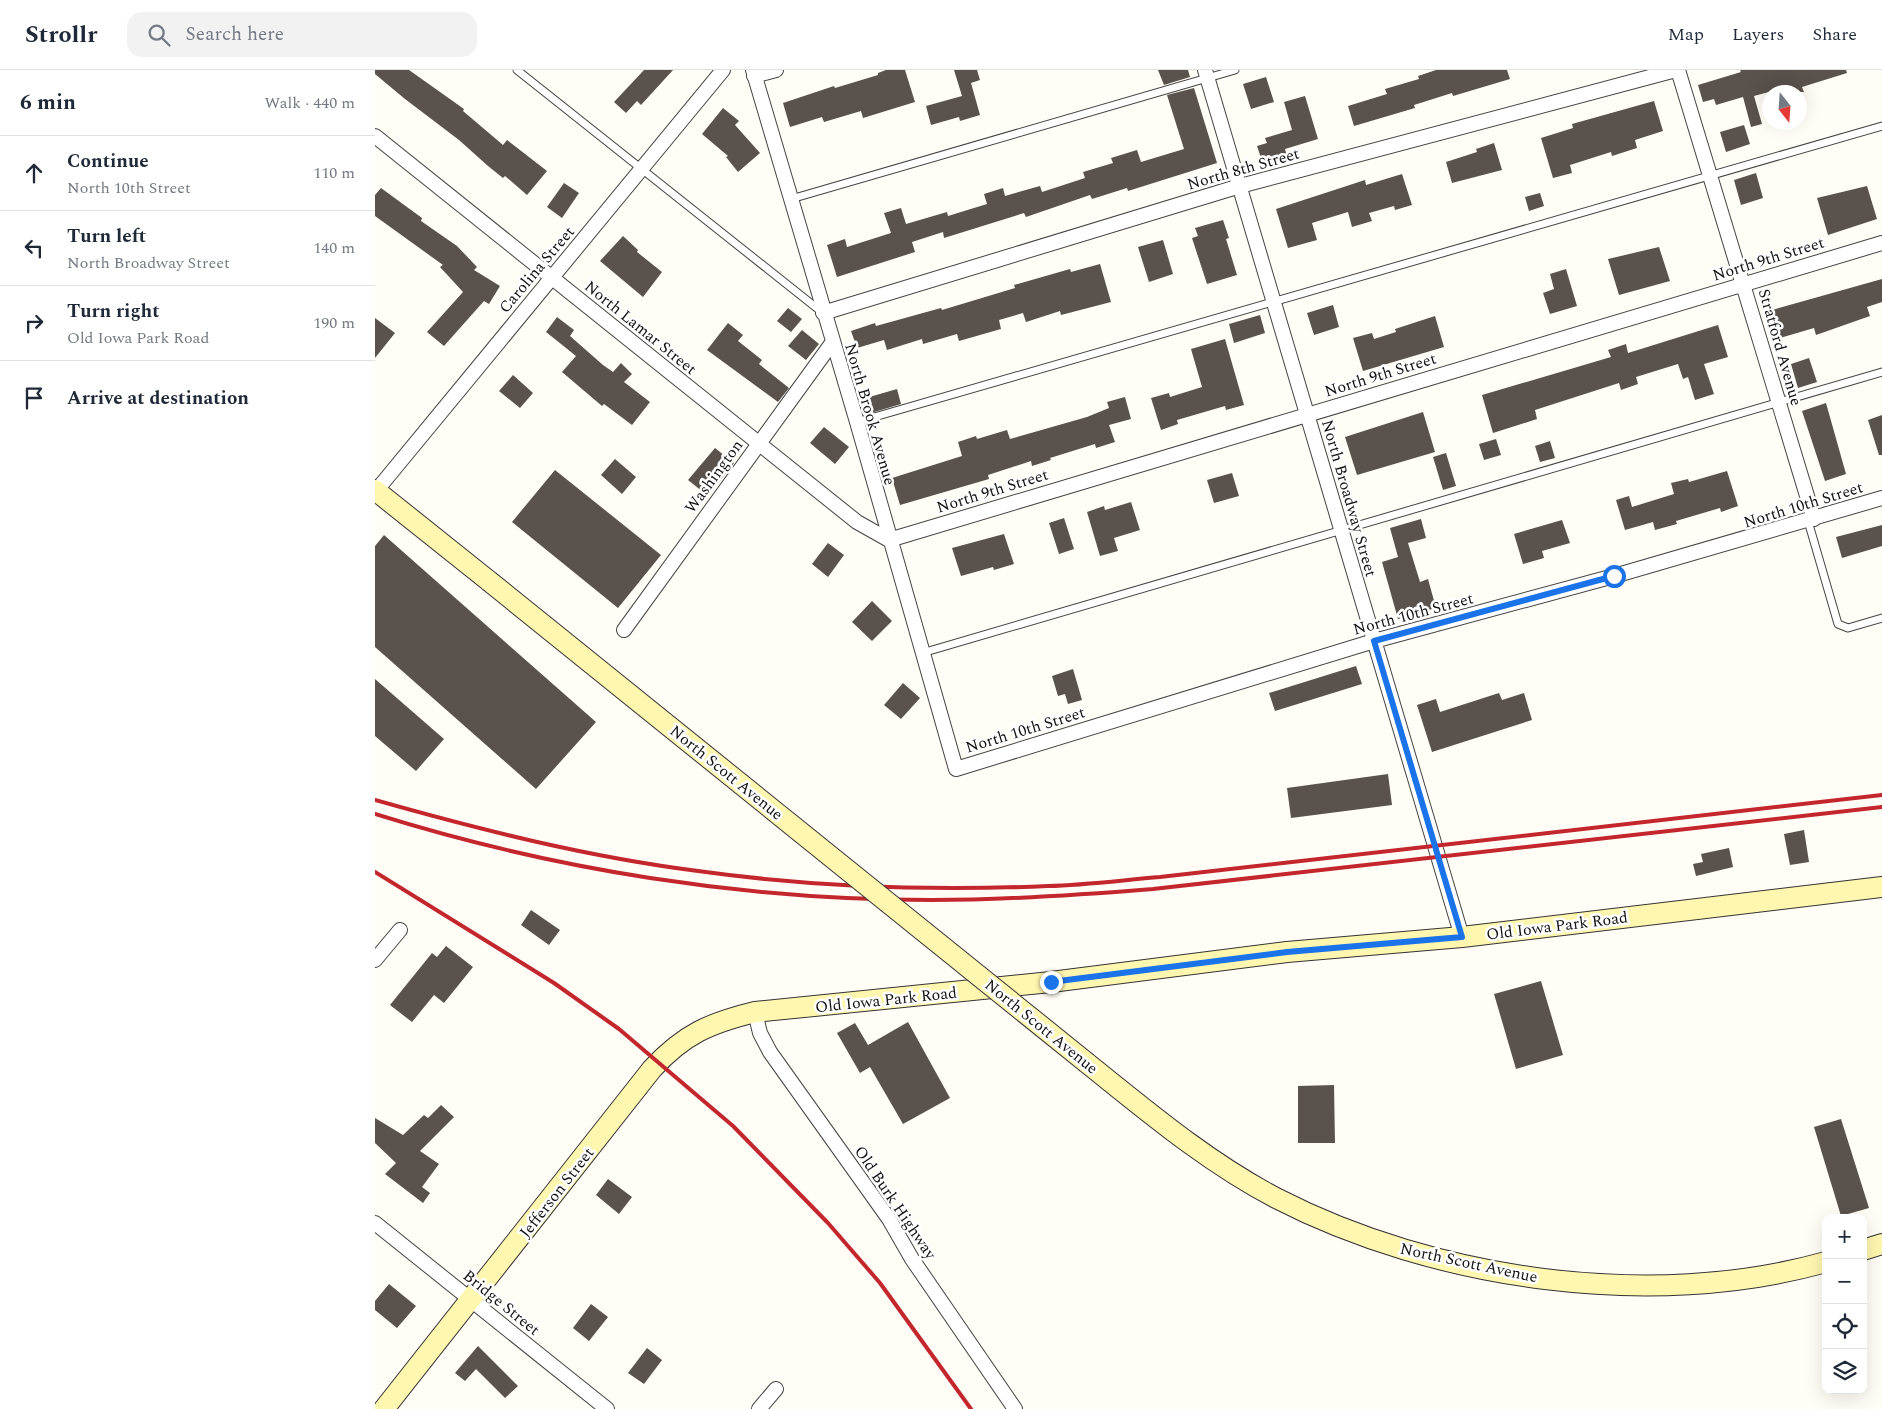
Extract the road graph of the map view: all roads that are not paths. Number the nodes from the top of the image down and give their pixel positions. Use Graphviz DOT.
graph roads {
  1 [pos="517,70"];
  2 [pos="723,70"];
  3 [pos="776,70"];
  4 [pos="1235,70"];
  5 [pos="1677,70"];
  6 [pos="753,73"];
  7 [pos="1207,74"];
  8 [pos="1882,126"];
  9 [pos="375,136"];
  10 [pos="641,170"];
  11 [pos="1711,175"];
  12 [pos="1240,186"];
  13 [pos="791,199"];
  14 [pos="1882,243"];
  15 [pos="552,277"];
  16 [pos="1745,284"];
  17 [pos="1274,302"];
  18 [pos="823,314"];
  19 [pos="832,343"];
  20 [pos="1882,372"];
  21 [pos="1779,402"];
  22 [pos="1307,414"];
  23 [pos="857,422"];
  24 [pos="758,443"];
  25 [pos="375,490"];
  26 [pos="1882,498"];
  27 [pos="1811,520"];
  28 [pos="1342,531"];
  29 [pos="889,540"];
  30 [pos="1882,618"];
  31 [pos="625,630"];
  32 [pos="1374,641"];
  33 [pos="922,654"];
  34 [pos="955,769"];
  35 [pos="1882,887"];
  36 [pos="399,930"];
  37 [pos="1462,937"];
  38 [pos="375,960"];
  39 [pos="755,1012"];
  40 [pos="375,1223"];
  41 [pos="1882,1244"];
  42 [pos="1867,1249"];
  43 [pos="1822,1263"];
  44 [pos="471,1300"];
  45 [pos="775,1389"];
  46 [pos="385,1409"];
  47 [pos="607,1409"];
  48 [pos="759,1409"];
  49 [pos="1015,1409"];
  1 -- 10 [label="lane"];
  2 -- 10 [label="street, Carolina Street"];
  3 -- 6 [label="street"];
  4 -- 7 [label="lane"];
  5 -- 11 [label="street, Stratford Avenue"];
  5 -- 12 [label="street, North 8th Street"];
  6 -- 13 [label="street, North Brook Avenue"];
  7 -- 12 [label="street, North Broadway Street"];
  7 -- 13 [label="lane"];
  8 -- 11 [label="lane"];
  9 -- 15 [label="street, North Lamar Street"];
  10 -- 15 [label="street, Carolina Street"];
  10 -- 18 [label="lane"];
  11 -- 16 [label="street, Stratford Avenue"];
  11 -- 17 [label="lane"];
  12 -- 17 [label="street, North Broadway Street"];
  12 -- 18 [label="street, North 8th Street"];
  13 -- 18 [label="street, North Brook Avenue"];
  14 -- 16 [label="street, North 9th Street"];
  15 -- 24 [label="street, North Lamar Street"];
  15 -- 25 [label="street, Carolina Street"];
  16 -- 21 [label="street, Stratford Avenue"];
  16 -- 22 [label="street, North 9th Street"];
  17 -- 22 [label="street, North Broadway Street"];
  17 -- 23 [label="lane"];
  18 -- 19 [label="street, North Brook Avenue"];
  19 -- 23 [label="street, North Brook Avenue"];
  19 -- 24 [label="street, Washington"];
  20 -- 21 [label="lane"];
  21 -- 27 [label="street, Stratford Avenue"];
  21 -- 28 [label="lane"];
  22 -- 28 [label="street, North Broadway Street"];
  22 -- 29 [label="street, North 9th Street"];
  23 -- 29 [label="street, North Brook Avenue"];
  24 -- 29 [label="street, North Lamar Street"];
  24 -- 31 [label="street, Washington"];
  25 -- 43 [label="main road, North Scott Avenue, bridge"];
  26 -- 27 [label="street, North 10th Street"];
  27 -- 30 [label="lane"];
  27 -- 32 [label="street, North 10th Street"];
  28 -- 32 [label="street, North Broadway Street"];
  28 -- 33 [label="lane"];
  29 -- 33 [label="street, North Brook Avenue"];
  32 -- 34 [label="street, North 10th Street"];
  32 -- 37 [label="street, North Broadway Street"];
  33 -- 34 [label="street, North Brook Avenue"];
  35 -- 37 [label="main road, Old Iowa Park Road"];
  36 -- 38 [label="street"];
  37 -- 39 [label="main road, Old Iowa Park Road"];
  39 -- 44 [label="main road, Jefferson Street"];
  39 -- 49 [label="street, Old Burk Highway"];
  40 -- 44 [label="street, Bridge Street"];
  41 -- 42 [label="main road"];
  44 -- 46 [label="main road, Jefferson Street"];
  44 -- 47 [label="street, Bridge Street"];
  45 -- 48 [label="street"];
}
